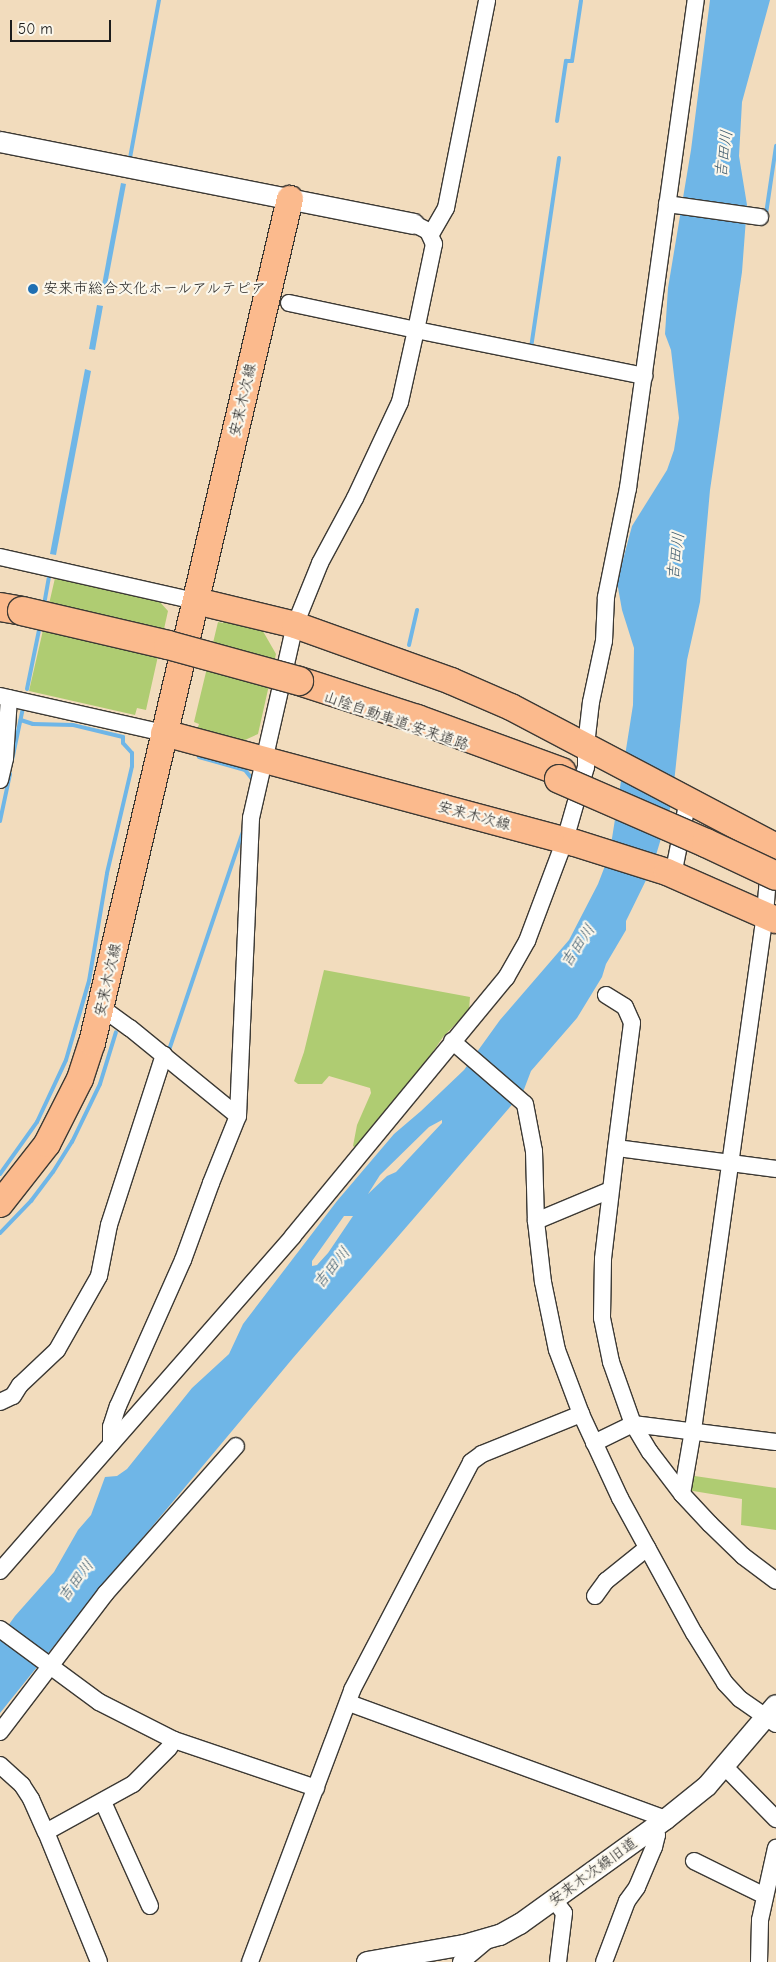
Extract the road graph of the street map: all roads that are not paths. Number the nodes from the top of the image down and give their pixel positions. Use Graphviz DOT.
graph roads {
  1 [pos="487,0"];
  2 [pos="696,0"];
  3 [pos="0,142"];
  4 [pos="290,199"];
  5 [pos="670,204"];
  6 [pos="757,217"];
  7 [pos="422,229"];
  8 [pos="289,304"];
  9 [pos="416,330"];
  10 [pos="644,376"];
  11 [pos="0,557"];
  12 [pos="196,601"];
  13 [pos="11,613"];
  14 [pos="296,625"];
  15 [pos="4,697"];
  16 [pos="164,733"];
  17 [pos="591,748"];
  18 [pos="263,760"];
  19 [pos="560,776"];
  20 [pos="0,780"];
  21 [pos="686,799"];
  22 [pos="570,842"];
  23 [pos="774,852"];
  24 [pos="670,874"];
  25 [pos="776,876"];
  26 [pos="771,917"];
  27 [pos="606,995"];
  28 [pos="102,1008"];
  29 [pos="454,1043"];
  30 [pos="164,1056"];
  31 [pos="238,1116"];
  32 [pos="616,1148"];
  33 [pos="730,1163"];
  34 [pos="776,1170"];
  35 [pos="610,1190"];
  36 [pos="0,1204"];
  37 [pos="536,1221"];
  38 [pos="0,1402"];
  39 [pos="581,1414"];
  40 [pos="633,1424"];
  41 [pos="693,1430"];
  42 [pos="776,1442"];
  43 [pos="594,1443"];
  44 [pos="111,1444"];
  45 [pos="236,1446"];
  46 [pos="682,1494"];
  47 [pos="647,1548"];
  48 [pos="2,1563"];
  49 [pos="776,1581"];
  50 [pos="595,1596"];
  51 [pos="0,1629"];
  52 [pos="48,1666"];
  53 [pos="349,1703"];
  54 [pos="773,1716"];
  55 [pos="0,1732"];
  56 [pos="174,1740"];
  57 [pos="0,1765"];
  58 [pos="725,1767"];
  59 [pos="316,1788"];
  60 [pos="103,1802"];
  61 [pos="776,1819"];
  62 [pos="659,1824"];
  63 [pos="46,1832"];
  64 [pos="776,1848"];
  65 [pos="694,1861"];
  66 [pos="765,1896"];
  67 [pos="554,1900"];
  68 [pos="150,1906"];
  69 [pos="490,1938"];
  70 [pos="99,1962"];
  71 [pos="250,1962"];
  72 [pos="367,1962"];
  73 [pos="461,1962"];
  74 [pos="558,1962"];
  75 [pos="604,1962"];
  76 [pos="759,1962"];
  1 -- 7 [label="street"];
  2 -- 5 [label="street"];
  3 -- 4 [label="street"];
  4 -- 7 [label="street"];
  4 -- 12 [label="main road, 安来木次線"];
  5 -- 6 [label="street"];
  5 -- 10 [label="street"];
  7 -- 9 [label="street"];
  8 -- 9 [label="street"];
  9 -- 10 [label="street"];
  9 -- 14 [label="street"];
  10 -- 17 [label="street"];
  11 -- 12 [label="street"];
  12 -- 14 [label="main road"];
  12 -- 16 [label="main road, 安来木次線"];
  13 -- 19 [label="highway, 山陰自動車道;安来道路, bridge"];
  14 -- 17 [label="main road"];
  14 -- 18 [label="street"];
  15 -- 16 [label="street"];
  15 -- 20 [label="street"];
  16 -- 18 [label="main road, 安来木次線"];
  16 -- 28 [label="main road, 安来木次線"];
  17 -- 21 [label="main road"];
  17 -- 22 [label="street"];
  18 -- 22 [label="main road, 安来木次線"];
  18 -- 31 [label="street"];
  19 -- 23 [label="highway, 山陰自動車道;安来道路"];
  19 -- 25 [label="highway, 山陰自動車道;安来道路, bridge"];
  21 -- 23 [label="main road"];
  21 -- 24 [label="street"];
  22 -- 24 [label="main road, 安来木次線"];
  22 -- 29 [label="street"];
  23 -- 26 [label="street"];
  24 -- 26 [label="main road, 安来木次線"];
  26 -- 33 [label="street"];
  27 -- 32 [label="street"];
  28 -- 30 [label="street"];
  28 -- 36 [label="main road, 安来木次線"];
  29 -- 37 [label="street"];
  29 -- 44 [label="street"];
  30 -- 31 [label="street"];
  30 -- 38 [label="street"];
  31 -- 44 [label="street"];
  32 -- 33 [label="street"];
  32 -- 35 [label="street"];
  33 -- 34 [label="street"];
  33 -- 41 [label="street"];
  35 -- 37 [label="street"];
  35 -- 40 [label="street"];
  37 -- 39 [label="street"];
  39 -- 43 [label="street"];
  39 -- 53 [label="street"];
  40 -- 41 [label="street"];
  40 -- 43 [label="street"];
  40 -- 46 [label="street"];
  41 -- 42 [label="street"];
  41 -- 46 [label="street"];
  43 -- 47 [label="street"];
  44 -- 48 [label="street"];
  45 -- 52 [label="street"];
  46 -- 49 [label="street"];
  47 -- 50 [label="street"];
  47 -- 54 [label="street"];
  51 -- 52 [label="street"];
  52 -- 55 [label="street"];
  52 -- 56 [label="street"];
  53 -- 59 [label="street"];
  53 -- 62 [label="street"];
  54 -- 58 [label="street, 安来木次線旧道"];
  56 -- 59 [label="street"];
  56 -- 60 [label="street"];
  57 -- 63 [label="street"];
  58 -- 61 [label="street"];
  58 -- 62 [label="street, 安来木次線旧道"];
  59 -- 71 [label="street"];
  60 -- 63 [label="street"];
  60 -- 68 [label="street"];
  62 -- 67 [label="street, 安来木次線旧道"];
  62 -- 75 [label="street"];
  63 -- 70 [label="street"];
  64 -- 66 [label="street"];
  65 -- 66 [label="street"];
  66 -- 76 [label="street"];
  67 -- 69 [label="street, 安来木次線旧道"];
  67 -- 74 [label="street"];
  69 -- 72 [label="street, 安来木次線旧道"];
  69 -- 73 [label="street"];
}
